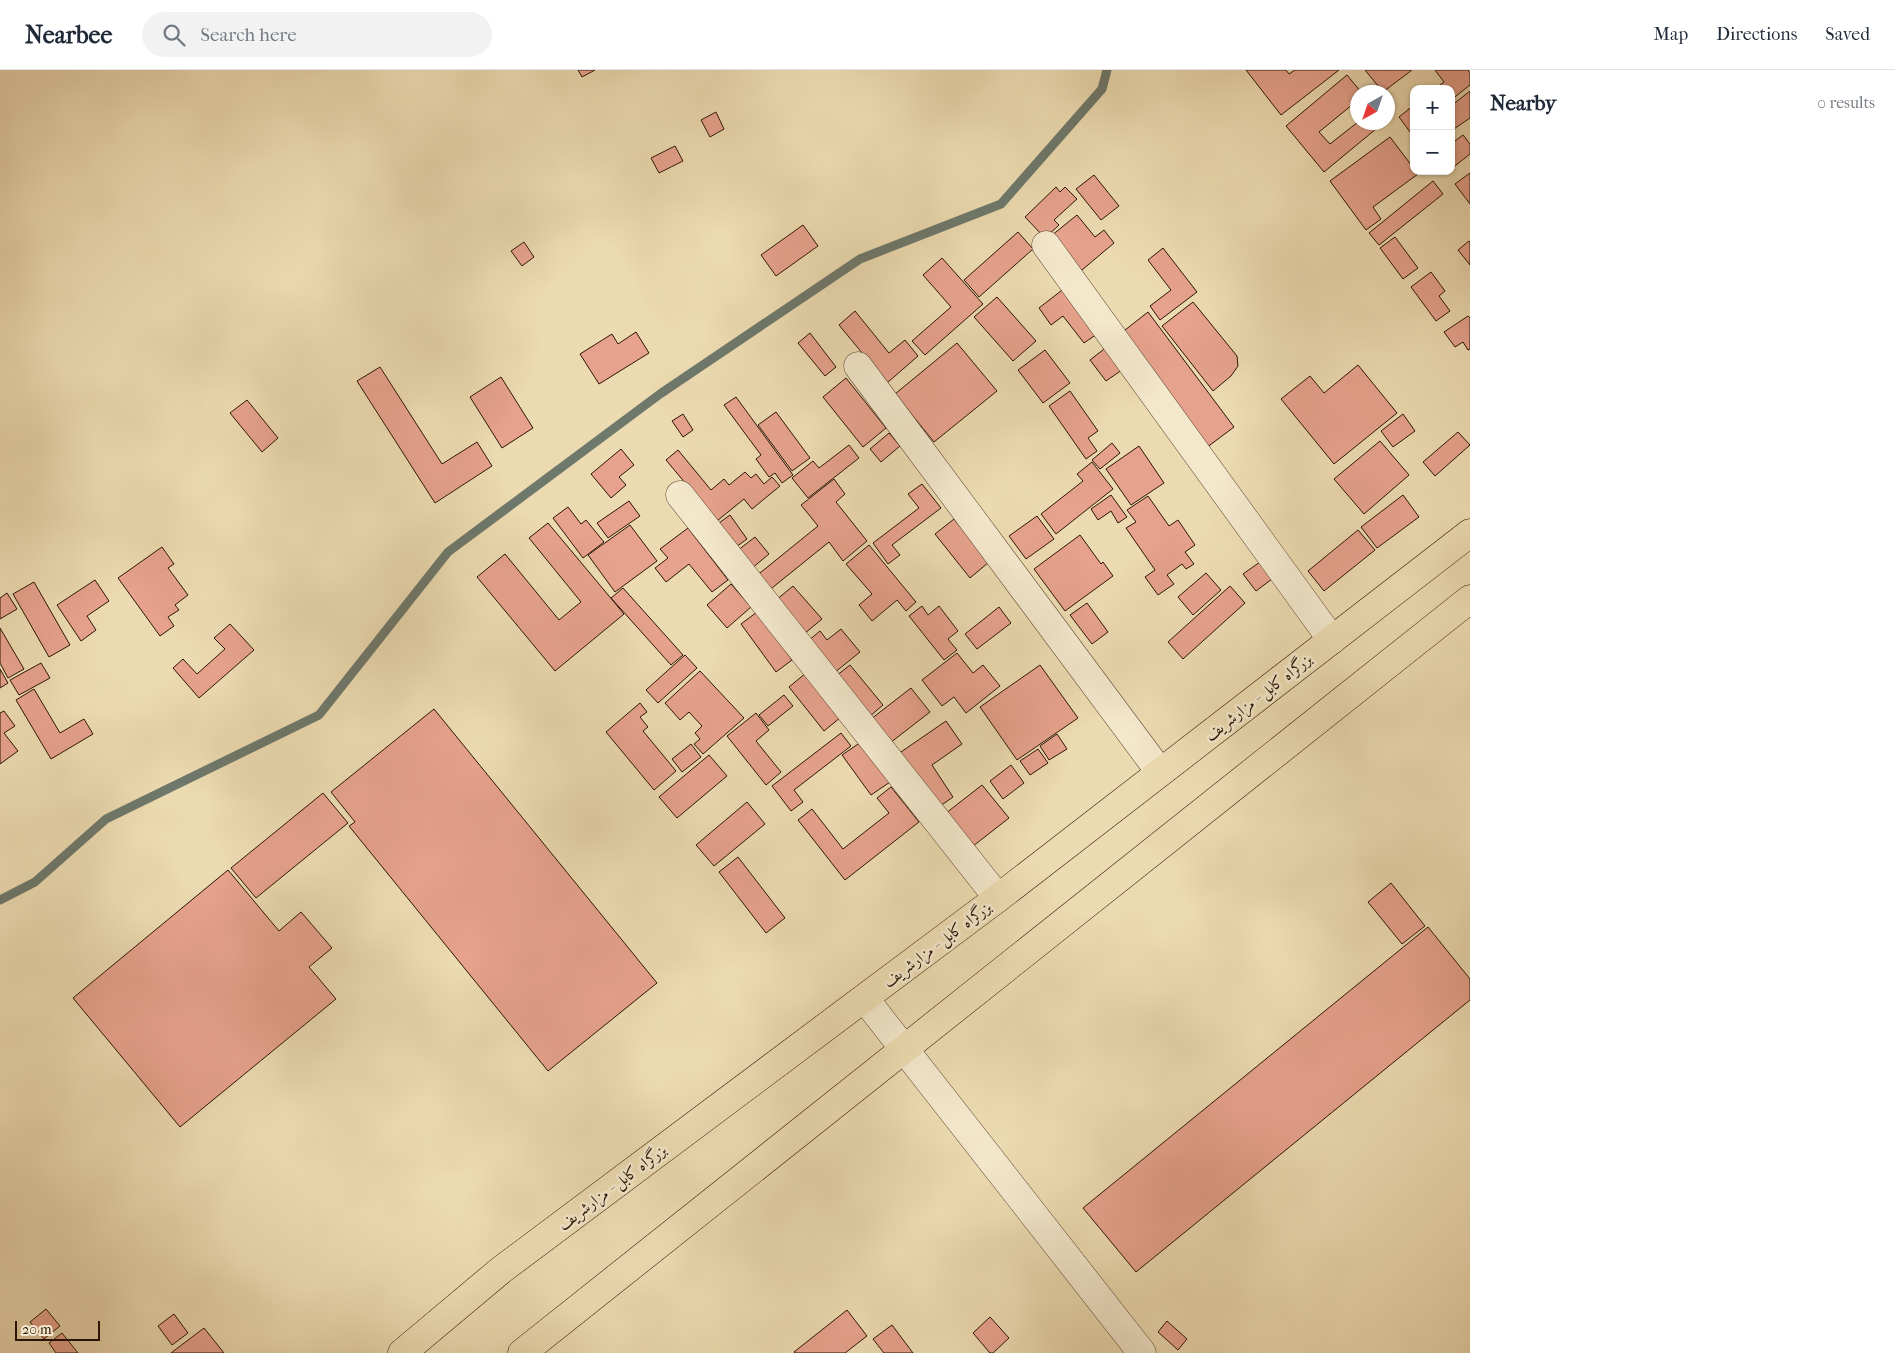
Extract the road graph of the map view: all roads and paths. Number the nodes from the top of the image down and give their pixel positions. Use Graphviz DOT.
graph roads {
  1 [pos="1046,245"];
  2 [pos="858,366"];
  3 [pos="680,494"];
  4 [pos="1470,533"];
  5 [pos="1470,599"];
  6 [pos="1332,640"];
  7 [pos="1160,772"];
  8 [pos="998,898"];
  9 [pos="865,999"];
  10 [pos="905,1050"];
  11 [pos="402,1353"];
  12 [pos="522,1353"];
  13 [pos="1142,1353"];
  1 -- 6 [label="street"];
  2 -- 7 [label="street"];
  3 -- 8 [label="street"];
  4 -- 6 [label="highway, بزرگراه کابل - مزارشریف"];
  5 -- 10 [label="highway"];
  6 -- 7 [label="highway, بزرگراه کابل - مزارشریف"];
  7 -- 8 [label="highway, بزرگراه کابل - مزارشریف"];
  8 -- 9 [label="highway, بزرگراه کابل - مزارشریف"];
  9 -- 10 [label="street"];
  9 -- 11 [label="highway, بزرگراه کابل - مزارشریف"];
  10 -- 12 [label="highway"];
  10 -- 13 [label="street"];
}
